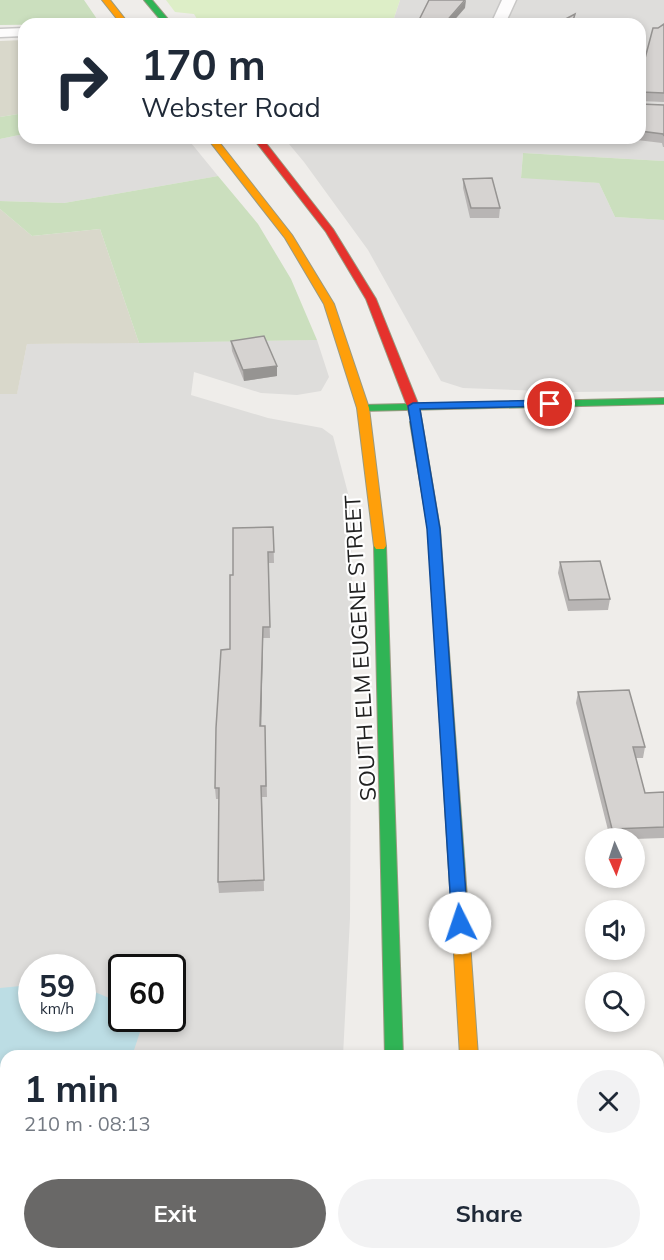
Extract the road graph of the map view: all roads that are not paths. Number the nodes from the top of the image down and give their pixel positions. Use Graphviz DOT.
graph roads {
  1 [pos="106,0"];
  2 [pos="148,0"];
  3 [pos="509,0"];
  4 [pos="120,18"];
  5 [pos="163,18"];
  6 [pos="501,18"];
  7 [pos="18,32"];
  8 [pos="0,33"];
  9 [pos="216,144"];
  10 [pos="262,144"];
  11 [pos="664,401"];
  12 [pos="413,406"];
  13 [pos="363,408"];
  14 [pos="394,1050"];
  15 [pos="469,1050"];
  1 -- 4 [label="main road"];
  2 -- 5 [label="main road"];
  3 -- 6 [label="street"];
  7 -- 8 [label="street"];
  9 -- 13 [label="main road, SOUTH ELM EUGENE STREET"];
  10 -- 12 [label="main road"];
  11 -- 12 [label="main road"];
  12 -- 13 [label="main road"];
  12 -- 15 [label="main road"];
  13 -- 14 [label="main road, SOUTH ELM EUGENE STREET"];
}
